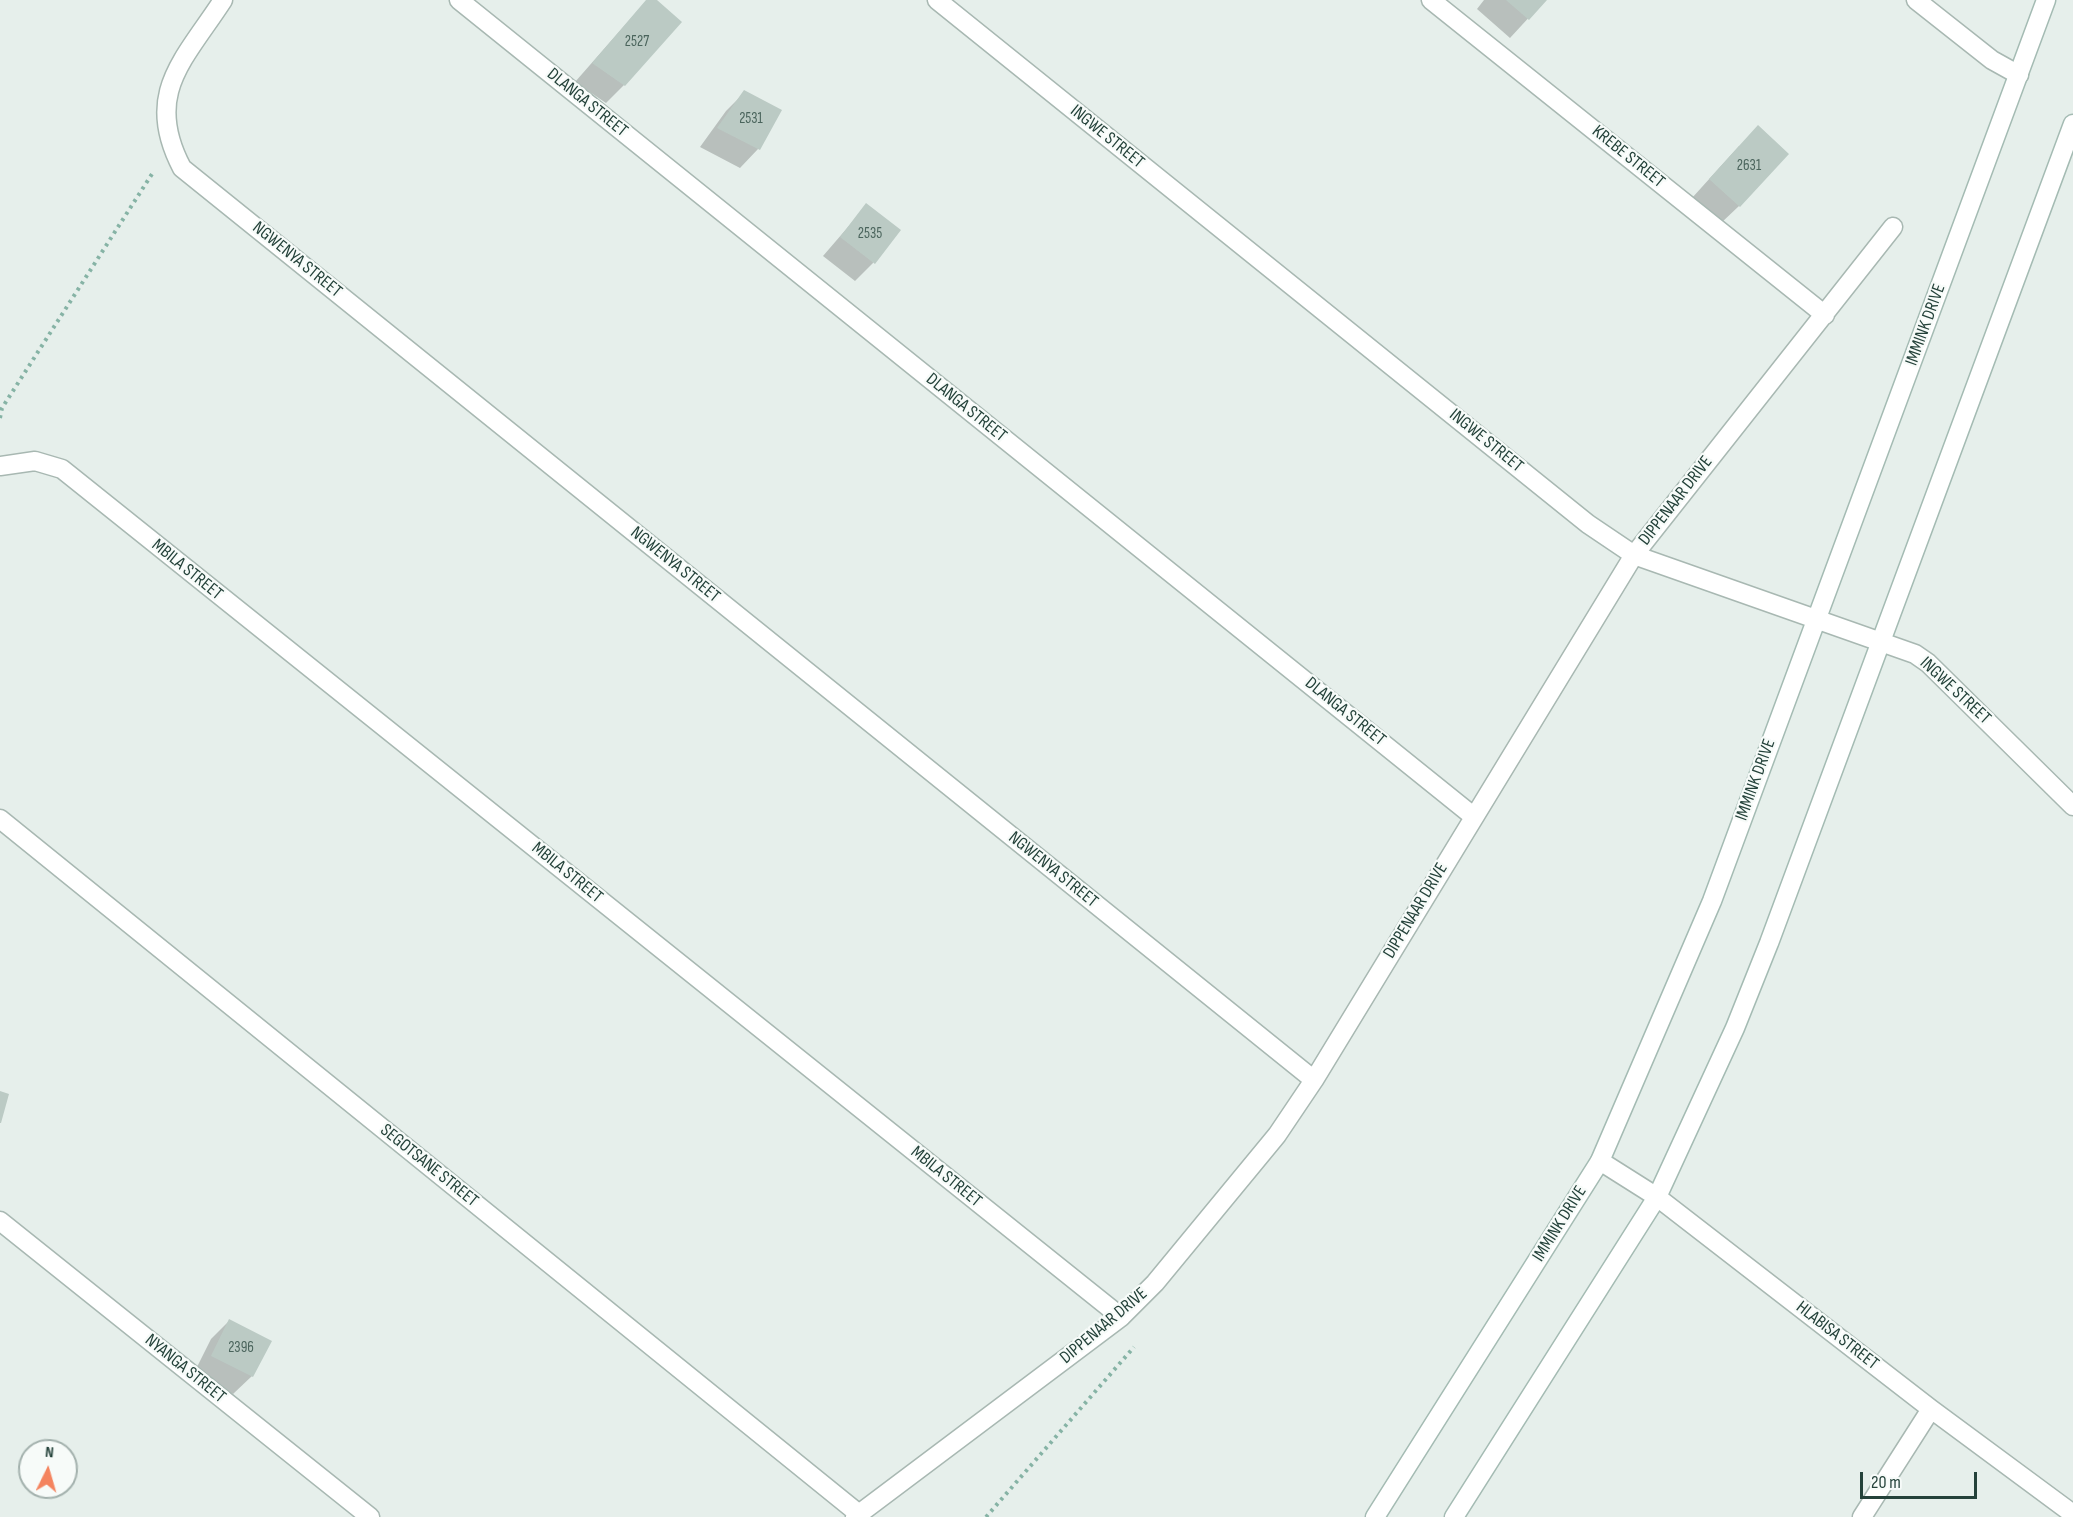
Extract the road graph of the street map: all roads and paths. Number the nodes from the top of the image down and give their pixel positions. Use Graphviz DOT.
graph roads {
  1 [pos="223,0"];
  2 [pos="459,0"];
  3 [pos="937,0"];
  4 [pos="1431,0"];
  5 [pos="1916,0"];
  6 [pos="2046,0"];
  7 [pos="2019,75"];
  8 [pos="2073,124"];
  9 [pos="171,146"];
  10 [pos="1893,227"];
  11 [pos="1825,315"];
  12 [pos="0,418"];
  13 [pos="0,466"];
  14 [pos="1634,555"];
  15 [pos="1816,620"];
  16 [pos="1880,641"];
  17 [pos="2073,806"];
  18 [pos="1473,816"];
  19 [pos="0,819"];
  20 [pos="1314,1080"];
  21 [pos="1600,1161"];
  22 [pos="1657,1197"];
  23 [pos="0,1221"];
  24 [pos="1121,1317"];
  25 [pos="1931,1409"];
  26 [pos="2073,1514"];
  27 [pos="857,1516"];
  28 [pos="370,1517"];
  29 [pos="986,1517"];
  30 [pos="1376,1517"];
  31 [pos="1454,1517"];
  32 [pos="1862,1517"];
  1 -- 9 [label="street, NGWENYA STREET"];
  2 -- 18 [label="street, DLANGA STREET"];
  3 -- 14 [label="street, INGWE STREET"];
  4 -- 11 [label="street, KREBE STREET"];
  5 -- 7 [label="street"];
  6 -- 7 [label="street, IMMINK DRIVE"];
  7 -- 15 [label="street, IMMINK DRIVE"];
  8 -- 16 [label="street"];
  9 -- 12 [label="path"];
  9 -- 20 [label="street, NGWENYA STREET"];
  10 -- 11 [label="street, DIPPENAAR DRIVE"];
  11 -- 14 [label="street, DIPPENAAR DRIVE"];
  13 -- 24 [label="street, MBILA STREET"];
  14 -- 15 [label="street, INGWE STREET"];
  14 -- 18 [label="street, DIPPENAAR DRIVE"];
  15 -- 16 [label="street, INGWE STREET"];
  15 -- 21 [label="street, IMMINK DRIVE"];
  16 -- 17 [label="street, INGWE STREET"];
  16 -- 22 [label="street"];
  18 -- 20 [label="street, DIPPENAAR DRIVE"];
  19 -- 27 [label="street, SEGOTSANE STREET"];
  20 -- 24 [label="street, DIPPENAAR DRIVE"];
  21 -- 22 [label="street, HLABISA STREET"];
  21 -- 30 [label="street, IMMINK DRIVE"];
  22 -- 25 [label="street, HLABISA STREET"];
  22 -- 31 [label="street"];
  23 -- 28 [label="street, NYANGA STREET"];
  24 -- 27 [label="street, DIPPENAAR DRIVE"];
  24 -- 29 [label="path"];
  25 -- 26 [label="street, HLABISA STREET"];
  25 -- 32 [label="street"];
}
